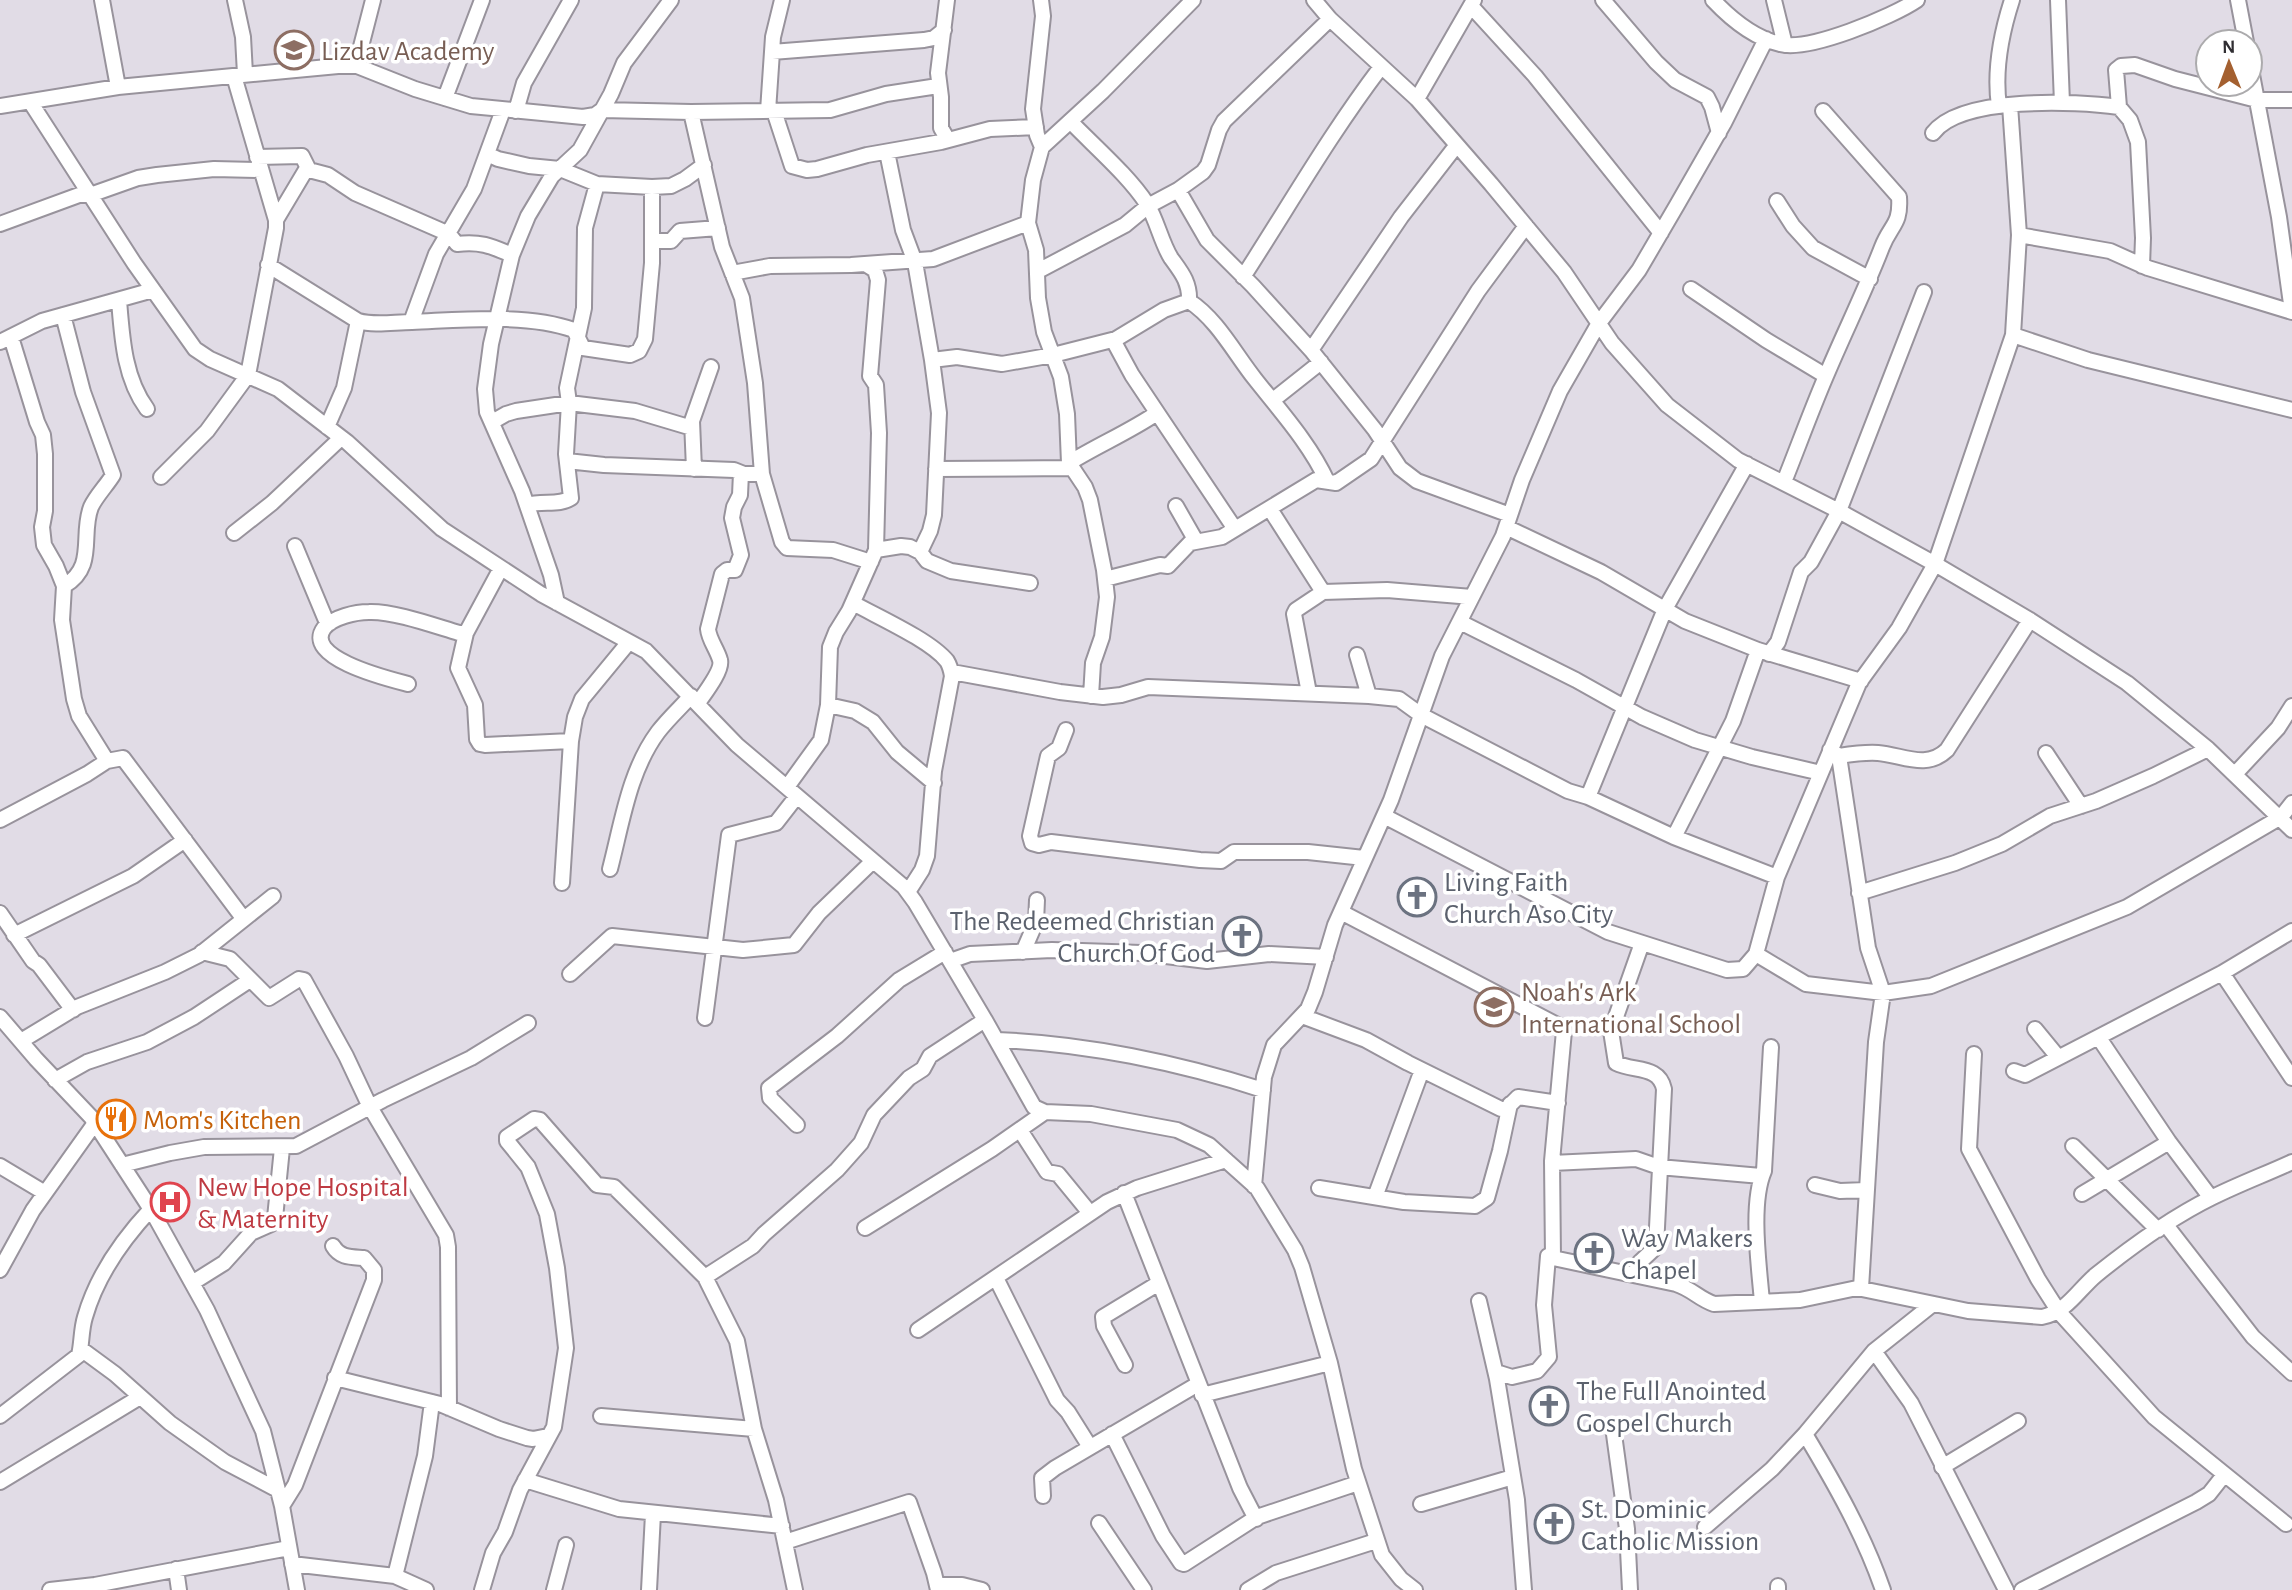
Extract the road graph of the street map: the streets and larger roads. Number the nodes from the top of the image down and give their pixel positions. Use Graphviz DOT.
graph roads {
  1 [pos="102,0"];
  2 [pos="235,0"];
  3 [pos="373,0"];
  4 [pos="482,0"];
  5 [pos="571,0"];
  6 [pos="671,0"];
  7 [pos="782,0"];
  8 [pos="947,0"];
  9 [pos="1041,0"];
  10 [pos="1193,0"];
  11 [pos="1314,0"];
  12 [pos="1603,0"];
  13 [pos="1713,0"];
  14 [pos="1774,0"];
  15 [pos="1917,0"];
  16 [pos="2012,0"];
  17 [pos="2058,0"];
  18 [pos="2240,1"];
  19 [pos="1472,3"];
  20 [pos="1329,19"];
  21 [pos="2244,28"];
  22 [pos="944,30"];
  23 [pos="1766,39"];
  24 [pos="1785,45"];
  25 [pos="772,52"];
  26 [pos="356,66"];
  27 [pos="1381,67"];
  28 [pos="239,75"];
  29 [pos="938,86"];
  30 [pos="118,87"];
  31 [pos="445,98"];
  32 [pos="1417,99"];
  33 [pos="2257,100"];
  34 [pos="2292,100"];
  35 [pos="31,103"];
  36 [pos="2062,103"];
  37 [pos="0,106"];
  38 [pos="2005,106"];
  39 [pos="2119,107"];
  40 [pos="510,110"];
  41 [pos="602,110"];
  42 [pos="771,111"];
  43 [pos="1823,111"];
  44 [pos="691,112"];
  45 [pos="1070,121"];
  46 [pos="1036,127"];
  47 [pos="1719,133"];
  48 [pos="1933,133"];
  49 [pos="941,137"];
  50 [pos="1456,146"];
  51 [pos="1042,147"];
  52 [pos="887,152"];
  53 [pos="487,154"];
  54 [pos="259,164"];
  55 [pos="704,165"];
  56 [pos="307,168"];
  57 [pos="560,169"];
  58 [pos="597,184"];
  59 [pos="652,187"];
  60 [pos="1178,190"];
  61 [pos="90,195"];
  62 [pos="1777,201"];
  63 [pos="1148,206"];
  64 [pos="2285,217"];
  65 [pos="276,220"];
  66 [pos="1028,223"];
  67 [pos="0,224"];
  68 [pos="1526,226"];
  69 [pos="718,228"];
  70 [pos="1661,233"];
  71 [pos="449,234"];
  72 [pos="2019,235"];
  73 [pos="652,241"];
  74 [pos="512,255"];
  75 [pos="915,262"];
  76 [pos="893,263"];
  77 [pos="268,265"];
  78 [pos="867,265"];
  79 [pos="2143,265"];
  80 [pos="1038,271"];
  81 [pos="732,272"];
  82 [pos="1243,276"];
  83 [pos="1870,279"];
  84 [pos="878,280"];
  85 [pos="1691,289"];
  86 [pos="153,290"];
  87 [pos="1924,292"];
  88 [pos="119,300"];
  89 [pos="1189,301"];
  90 [pos="2292,311"];
  91 [pos="63,315"];
  92 [pos="496,320"];
  93 [pos="358,321"];
  94 [pos="411,321"];
  95 [pos="1599,323"];
  96 [pos="577,334"];
  97 [pos="2012,335"];
  98 [pos="6,339"];
  99 [pos="1113,340"];
  100 [pos="1311,350"];
  101 [pos="1053,355"];
  102 [pos="933,360"];
  103 [pos="1321,362"];
  104 [pos="711,366"];
  105 [pos="247,375"];
  106 [pos="1826,376"];
  107 [pos="1273,400"];
  108 [pos="569,403"];
  109 [pos="148,409"];
  110 [pos="2292,410"];
  111 [pos="1157,413"];
  112 [pos="492,422"];
  113 [pos="327,426"];
  114 [pos="692,428"];
  115 [pos="341,438"];
  116 [pos="1383,440"];
  117 [pos="1371,459"];
  118 [pos="1392,459"];
  119 [pos="567,461"];
  120 [pos="1747,464"];
  121 [pos="1070,465"];
  122 [pos="694,469"];
  123 [pos="936,469"];
  124 [pos="741,473"];
  125 [pos="762,474"];
  126 [pos="161,477"];
  127 [pos="1327,481"];
  128 [pos="1784,482"];
  129 [pos="527,505"];
  130 [pos="1176,506"];
  131 [pos="1270,509"];
  132 [pos="1839,511"];
  133 [pos="1508,521"];
  134 [pos="1235,529"];
  135 [pos="234,533"];
  136 [pos="1196,541"];
  137 [pos="295,546"];
  138 [pos="920,552"];
  139 [pos="874,556"];
  140 [pos="1936,564"];
  141 [pos="501,568"];
  142 [pos="1105,579"];
  143 [pos="1030,583"];
  144 [pos="64,586"];
  145 [pos="1323,592"];
  146 [pos="1472,597"];
  147 [pos="557,603"];
  148 [pos="853,603"];
  149 [pos="1665,609"];
  150 [pos="2031,620"];
  151 [pos="1460,622"];
  152 [pos="330,623"];
  153 [pos="466,634"];
  154 [pos="629,642"];
  155 [pos="1763,652"];
  156 [pos="1357,655"];
  157 [pos="952,672"];
  158 [pos="1861,681"];
  159 [pos="408,684"];
  160 [pos="1309,693"];
  161 [pos="1091,696"];
  162 [pos="1368,696"];
  163 [pos="694,700"];
  164 [pos="828,705"];
  165 [pos="2292,706"];
  166 [pos="1626,708"];
  167 [pos="1421,715"];
  168 [pos="1066,730"];
  169 [pos="571,741"];
  170 [pos="1721,748"];
  171 [pos="2208,749"];
  172 [pos="1835,753"];
  173 [pos="2046,753"];
  174 [pos="107,761"];
  175 [pos="1821,773"];
  176 [pos="2235,774"];
  177 [pos="934,783"];
  178 [pos="792,791"];
  179 [pos="1588,797"];
  180 [pos="2292,803"];
  181 [pos="2081,806"];
  182 [pos="1384,816"];
  183 [pos="2281,817"];
  184 [pos="0,820"];
  185 [pos="2292,830"];
  186 [pos="1674,837"];
  187 [pos="185,840"];
  188 [pos="1364,858"];
  189 [pos="873,861"];
  190 [pos="610,869"];
  191 [pos="1777,877"];
  192 [pos="562,883"];
  193 [pos="908,892"];
  194 [pos="1859,893"];
  195 [pos="273,896"];
  196 [pos="1037,900"];
  197 [pos="1341,912"];
  198 [pos="0,913"];
  199 [pos="243,918"];
  200 [pos="2292,931"];
  201 [pos="14,934"];
  202 [pos="221,937"];
  203 [pos="1642,943"];
  204 [pos="715,946"];
  205 [pos="202,952"];
  206 [pos="1023,952"];
  207 [pos="1756,954"];
  208 [pos="948,957"];
  209 [pos="1326,957"];
  210 [pos="226,958"];
  211 [pos="2222,973"];
  212 [pos="570,974"];
  213 [pos="250,980"];
  214 [pos="1883,993"];
  215 [pos="73,1010"];
  216 [pos="1302,1016"];
  217 [pos="0,1017"];
  218 [pos="705,1018"];
  219 [pos="985,1020"];
  220 [pos="528,1023"];
  221 [pos="2035,1029"];
  222 [pos="2099,1038"];
  223 [pos="997,1040"];
  224 [pos="21,1041"];
  225 [pos="1771,1048"];
  226 [pos="1974,1054"];
  227 [pos="2058,1057"];
  228 [pos="1422,1070"];
  229 [pos="2014,1071"];
  230 [pos="2292,1078"];
  231 [pos="55,1080"];
  232 [pos="1263,1090"];
  233 [pos="1558,1103"];
  234 [pos="1510,1104"];
  235 [pos="370,1107"];
  236 [pos="1045,1112"];
  237 [pos="95,1124"];
  238 [pos="797,1125"];
  239 [pos="1020,1130"];
  240 [pos="2169,1142"];
  241 [pos="2073,1146"];
  242 [pos="282,1147"];
  243 [pos="1226,1160"];
  244 [pos="2292,1162"];
  245 [pos="1552,1163"];
  246 [pos="122,1165"];
  247 [pos="0,1166"];
  248 [pos="1659,1167"];
  249 [pos="1761,1176"];
  250 [pos="2106,1179"];
  251 [pos="1815,1185"];
  252 [pos="1254,1186"];
  253 [pos="1319,1188"];
  254 [pos="1866,1190"];
  255 [pos="45,1193"];
  256 [pos="1124,1194"];
  257 [pos="2082,1194"];
  258 [pos="1375,1197"];
  259 [pos="2211,1198"];
  260 [pos="151,1209"];
  261 [pos="1090,1213"];
  262 [pos="2162,1227"];
  263 [pos="865,1228"];
  264 [pos="333,1246"];
  265 [pos="1651,1252"];
  266 [pos="1552,1254"];
  267 [pos="0,1270"];
  268 [pos="1634,1275"];
  269 [pos="705,1277"];
  270 [pos="996,1278"];
  271 [pos="1658,1280"];
  272 [pos="192,1283"];
  273 [pos="1159,1283"];
  274 [pos="1861,1288"];
  275 [pos="1479,1301"];
  276 [pos="1762,1302"];
  277 [pos="1933,1304"];
  278 [pos="2059,1312"];
  279 [pos="918,1329"];
  280 [pos="80,1349"];
  281 [pos="1874,1351"];
  282 [pos="1331,1363"];
  283 [pos="1125,1365"];
  284 [pos="1496,1372"];
  285 [pos="2292,1373"];
  286 [pos="335,1378"];
  287 [pos="1200,1389"];
  288 [pos="140,1397"];
  289 [pos="432,1402"];
  290 [pos="449,1408"];
  291 [pos="0,1416"];
  292 [pos="601,1416"];
  293 [pos="2018,1420"];
  294 [pos="1613,1427"];
  295 [pos="754,1429"];
  296 [pos="1112,1434"];
  297 [pos="1805,1434"];
  298 [pos="548,1436"];
  299 [pos="1090,1447"];
  300 [pos="1942,1467"];
  301 [pos="2224,1475"];
  302 [pos="1513,1477"];
  303 [pos="525,1480"];
  304 [pos="0,1482"];
  305 [pos="1358,1483"];
  306 [pos="278,1490"];
  307 [pos="1044,1496"];
  308 [pos="1421,1504"];
  309 [pos="282,1506"];
  310 [pos="653,1514"];
  311 [pos="1256,1518"];
  312 [pos="1099,1523"];
  313 [pos="2286,1524"];
  314 [pos="782,1526"];
  315 [pos="1705,1527"];
  316 [pos="1376,1541"];
  317 [pos="785,1542"];
  318 [pos="566,1545"];
  319 [pos="289,1548"];
  320 [pos="292,1564"];
  321 [pos="176,1569"];
  322 [pos="395,1576"];
  323 [pos="938,1588"];
  324 [pos="50,1590"];
  325 [pos="179,1590"];
  326 [pos="297,1590"];
  327 [pos="425,1590"];
  328 [pos="482,1590"];
  329 [pos="554,1590"];
  330 [pos="649,1590"];
  331 [pos="795,1590"];
  332 [pos="982,1590"];
  333 [pos="1144,1590"];
  334 [pos="1248,1590"];
  335 [pos="1415,1590"];
  336 [pos="1524,1590"];
  337 [pos="1630,1590"];
  338 [pos="1883,1590"];
  339 [pos="2006,1590"];
  340 [pos="2022,1590"];
  1 -- 30 [label="street"];
  2 -- 28 [label="street"];
  3 -- 26 [label="street"];
  4 -- 31 [label="street"];
  5 -- 40 [label="street"];
  6 -- 41 [label="street"];
  7 -- 25 [label="street"];
  8 -- 22 [label="street"];
  9 -- 46 [label="street"];
  10 -- 45 [label="street"];
  11 -- 20 [label="street"];
  12 -- 47 [label="street"];
  13 -- 23 [label="street"];
  14 -- 24 [label="street"];
  15 -- 24 [label="street"];
  16 -- 38 [label="street"];
  17 -- 36 [label="street"];
  18 -- 21 [label="street"];
  19 -- 32 [label="street"];
  19 -- 70 [label="street"];
  20 -- 27 [label="street"];
  20 -- 60 [label="street"];
  22 -- 25 [label="street"];
  22 -- 29 [label="street"];
  23 -- 24 [label="street"];
  23 -- 47 [label="street"];
  25 -- 42 [label="street"];
  26 -- 28 [label="street"];
  26 -- 31 [label="street"];
  27 -- 32 [label="street"];
  27 -- 82 [label="street"];
  28 -- 30 [label="street"];
  28 -- 54 [label="street"];
  29 -- 42 [label="street"];
  29 -- 49 [label="street"];
  30 -- 35 [label="street"];
  31 -- 40 [label="street"];
  32 -- 50 [label="street"];
  33 -- 34 [label="street"];
  33 -- 39 [label="street"];
  33 -- 64 [label="street"];
  35 -- 37 [label="street"];
  35 -- 61 [label="street"];
  36 -- 38 [label="street"];
  36 -- 39 [label="street"];
  38 -- 48 [label="street"];
  38 -- 72 [label="street"];
  39 -- 79 [label="street"];
  40 -- 41 [label="street"];
  40 -- 53 [label="street"];
  41 -- 44 [label="street"];
  41 -- 57 [label="street"];
  42 -- 44 [label="street"];
  42 -- 52 [label="street"];
  43 -- 83 [label="street"];
  44 -- 55 [label="street"];
  45 -- 51 [label="street"];
  45 -- 63 [label="street"];
  46 -- 49 [label="street"];
  46 -- 51 [label="street"];
  47 -- 70 [label="street"];
  49 -- 52 [label="street"];
  50 -- 68 [label="street"];
  50 -- 100 [label="street"];
  51 -- 66 [label="street"];
  52 -- 75 [label="street"];
  53 -- 57 [label="street"];
  53 -- 71 [label="street"];
  54 -- 56 [label="street"];
  54 -- 61 [label="street"];
  54 -- 65 [label="street"];
  55 -- 59 [label="street"];
  55 -- 69 [label="street"];
  56 -- 65 [label="street"];
  56 -- 71 [label="street"];
  57 -- 58 [label="street"];
  57 -- 74 [label="street"];
  58 -- 59 [label="street"];
  58 -- 96 [label="street"];
  59 -- 73 [label="street"];
  60 -- 63 [label="street"];
  60 -- 82 [label="street"];
  61 -- 67 [label="street"];
  61 -- 86 [label="street"];
  62 -- 83 [label="street"];
  63 -- 80 [label="street"];
  63 -- 89 [label="street"];
  64 -- 90 [label="street"];
  65 -- 77 [label="street"];
  66 -- 75 [label="street"];
  66 -- 80 [label="street"];
  68 -- 95 [label="street"];
  68 -- 116 [label="street"];
  69 -- 73 [label="street"];
  69 -- 81 [label="street"];
  70 -- 95 [label="street"];
  71 -- 74 [label="street"];
  71 -- 94 [label="street"];
  72 -- 79 [label="street"];
  72 -- 97 [label="street"];
  73 -- 96 [label="street"];
  74 -- 92 [label="street"];
  75 -- 76 [label="street"];
  75 -- 102 [label="street"];
  76 -- 78 [label="street"];
  76 -- 84 [label="street"];
  77 -- 93 [label="street"];
  77 -- 105 [label="street"];
  78 -- 81 [label="street"];
  78 -- 84 [label="street"];
  79 -- 90 [label="street"];
  80 -- 101 [label="street"];
  81 -- 125 [label="street"];
  82 -- 100 [label="street"];
  83 -- 106 [label="street"];
  84 -- 139 [label="street"];
  85 -- 106 [label="street"];
  86 -- 88 [label="street"];
  86 -- 105 [label="street"];
  87 -- 132 [label="street"];
  88 -- 91 [label="street"];
  88 -- 109 [label="street"];
  89 -- 99 [label="street"];
  89 -- 107 [label="street"];
  91 -- 98 [label="street"];
  91 -- 144 [label="street"];
  92 -- 94 [label="street"];
  92 -- 96 [label="street"];
  92 -- 112 [label="street"];
  93 -- 94 [label="street"];
  93 -- 113 [label="street"];
  95 -- 120 [label="street"];
  95 -- 133 [label="street"];
  96 -- 108 [label="street"];
  97 -- 110 [label="street"];
  97 -- 140 [label="street"];
  98 -- 144 [label="street"];
  99 -- 101 [label="street"];
  99 -- 111 [label="street"];
  100 -- 103 [label="street"];
  101 -- 102 [label="street"];
  101 -- 121 [label="street"];
  102 -- 123 [label="street"];
  103 -- 107 [label="street"];
  103 -- 116 [label="street"];
  104 -- 114 [label="street"];
  105 -- 113 [label="street"];
  105 -- 126 [label="street"];
  106 -- 128 [label="street"];
  107 -- 127 [label="street"];
  108 -- 112 [label="street"];
  108 -- 114 [label="street"];
  108 -- 119 [label="street"];
  111 -- 121 [label="street"];
  111 -- 134 [label="street"];
  112 -- 129 [label="street"];
  113 -- 115 [label="street"];
  114 -- 122 [label="street"];
  115 -- 135 [label="street"];
  115 -- 141 [label="street"];
  116 -- 117 [label="street"];
  116 -- 118 [label="street"];
  117 -- 118 [label="street"];
  117 -- 127 [label="street"];
  118 -- 133 [label="street"];
  119 -- 122 [label="street"];
  119 -- 129 [label="street"];
  120 -- 128 [label="street"];
  120 -- 149 [label="street"];
  121 -- 123 [label="street"];
  121 -- 142 [label="street"];
  122 -- 124 [label="street"];
  123 -- 138 [label="street"];
  124 -- 125 [label="street"];
  124 -- 163 [label="street"];
  125 -- 139 [label="street"];
  127 -- 131 [label="street"];
  128 -- 132 [label="street"];
  129 -- 147 [label="street"];
  130 -- 136 [label="street"];
  131 -- 134 [label="street"];
  131 -- 145 [label="street"];
  132 -- 140 [label="street"];
  132 -- 155 [label="street"];
  133 -- 146 [label="street"];
  133 -- 149 [label="street"];
  134 -- 136 [label="street"];
  136 -- 142 [label="street"];
  137 -- 152 [label="street"];
  138 -- 139 [label="street"];
  138 -- 143 [label="street"];
  139 -- 148 [label="street"];
  140 -- 150 [label="street"];
  140 -- 158 [label="street"];
  141 -- 147 [label="street"];
  141 -- 153 [label="street"];
  142 -- 161 [label="street"];
  144 -- 174 [label="street"];
  145 -- 146 [label="street"];
  145 -- 160 [label="street"];
  146 -- 151 [label="street"];
  147 -- 154 [label="street"];
  148 -- 157 [label="street"];
  148 -- 164 [label="street"];
  149 -- 155 [label="street"];
  149 -- 166 [label="street"];
  150 -- 171 [label="street"];
  150 -- 172 [label="street"];
  151 -- 166 [label="street"];
  151 -- 167 [label="street"];
  152 -- 153 [label="street"];
  152 -- 159 [label="street"];
  153 -- 169 [label="street"];
  154 -- 163 [label="street"];
  154 -- 169 [label="street"];
  155 -- 158 [label="street"];
  155 -- 170 [label="street"];
  156 -- 162 [label="street"];
  157 -- 161 [label="street"];
  157 -- 177 [label="street"];
  158 -- 172 [label="street"];
  160 -- 161 [label="street"];
  160 -- 162 [label="street"];
  162 -- 167 [label="street"];
  163 -- 178 [label="street"];
  163 -- 190 [label="street"];
  164 -- 177 [label="street"];
  164 -- 178 [label="street"];
  165 -- 176 [label="street"];
  166 -- 170 [label="street"];
  166 -- 179 [label="street"];
  167 -- 179 [label="street"];
  167 -- 182 [label="street"];
  168 -- 188 [label="street"];
  169 -- 192 [label="street"];
  170 -- 175 [label="street"];
  170 -- 186 [label="street"];
  171 -- 176 [label="street"];
  171 -- 181 [label="street"];
  172 -- 175 [label="street"];
  172 -- 194 [label="street"];
  173 -- 181 [label="street"];
  174 -- 184 [label="street"];
  174 -- 187 [label="street"];
  175 -- 191 [label="street"];
  176 -- 183 [label="street"];
  177 -- 193 [label="street"];
  178 -- 189 [label="street"];
  178 -- 204 [label="street"];
  179 -- 186 [label="street"];
  180 -- 183 [label="street"];
  181 -- 194 [label="street"];
  182 -- 188 [label="street"];
  182 -- 203 [label="street"];
  183 -- 185 [label="street"];
  183 -- 214 [label="street"];
  186 -- 191 [label="street"];
  187 -- 199 [label="street"];
  187 -- 201 [label="street"];
  188 -- 197 [label="street"];
  189 -- 193 [label="street"];
  189 -- 204 [label="street"];
  191 -- 207 [label="street"];
  193 -- 208 [label="street"];
  194 -- 214 [label="street"];
  195 -- 199 [label="street"];
  196 -- 206 [label="street"];
  197 -- 209 [label="street"];
  197 -- 233 [label="street"];
  198 -- 201 [label="street"];
  199 -- 202 [label="street"];
  200 -- 211 [label="street"];
  201 -- 215 [label="street"];
  202 -- 205 [label="street"];
  202 -- 210 [label="street"];
  203 -- 207 [label="street"];
  203 -- 248 [label="street"];
  204 -- 212 [label="street"];
  204 -- 218 [label="street"];
  205 -- 210 [label="street"];
  205 -- 215 [label="street"];
  206 -- 208 [label="street"];
  206 -- 209 [label="street"];
  207 -- 214 [label="street"];
  208 -- 219 [label="street"];
  208 -- 238 [label="street"];
  209 -- 216 [label="street"];
  210 -- 213 [label="street"];
  211 -- 222 [label="street"];
  211 -- 230 [label="street"];
  213 -- 231 [label="street"];
  213 -- 235 [label="street"];
  214 -- 254 [label="street"];
  215 -- 224 [label="street"];
  216 -- 228 [label="street"];
  216 -- 232 [label="street"];
  217 -- 224 [label="street"];
  219 -- 223 [label="street"];
  219 -- 269 [label="street"];
  220 -- 235 [label="street"];
  221 -- 227 [label="street"];
  222 -- 227 [label="street"];
  222 -- 240 [label="street"];
  223 -- 232 [label="street"];
  223 -- 236 [label="street"];
  224 -- 231 [label="street"];
  225 -- 249 [label="street"];
  226 -- 278 [label="street"];
  227 -- 229 [label="street"];
  228 -- 234 [label="street"];
  228 -- 258 [label="street"];
  231 -- 237 [label="street"];
  232 -- 252 [label="street"];
  233 -- 234 [label="street"];
  233 -- 245 [label="street"];
  234 -- 258 [label="street"];
  235 -- 242 [label="street"];
  235 -- 290 [label="street"];
  236 -- 239 [label="street"];
  236 -- 243 [label="street"];
  237 -- 246 [label="street"];
  237 -- 255 [label="street"];
  239 -- 261 [label="street"];
  239 -- 263 [label="street"];
  240 -- 250 [label="street"];
  240 -- 259 [label="street"];
  241 -- 250 [label="street"];
  242 -- 246 [label="street"];
  242 -- 272 [label="street"];
  243 -- 252 [label="street"];
  243 -- 256 [label="street"];
  244 -- 259 [label="street"];
  245 -- 248 [label="street"];
  245 -- 266 [label="street"];
  246 -- 260 [label="street"];
  247 -- 255 [label="street"];
  248 -- 249 [label="street"];
  248 -- 265 [label="street"];
  249 -- 276 [label="street"];
  250 -- 257 [label="street"];
  250 -- 262 [label="street"];
  251 -- 254 [label="street"];
  252 -- 282 [label="street"];
  253 -- 258 [label="street"];
  254 -- 274 [label="street"];
  255 -- 267 [label="street"];
  256 -- 261 [label="street"];
  256 -- 273 [label="street"];
  259 -- 262 [label="street"];
  260 -- 272 [label="street"];
  260 -- 280 [label="street"];
  261 -- 270 [label="street"];
  262 -- 278 [label="street"];
  262 -- 285 [label="street"];
  264 -- 286 [label="street"];
  265 -- 268 [label="street"];
  265 -- 271 [label="street"];
  266 -- 268 [label="street"];
  266 -- 284 [label="street"];
  268 -- 271 [label="street"];
  269 -- 295 [label="street"];
  269 -- 298 [label="street"];
  270 -- 279 [label="street"];
  270 -- 299 [label="street"];
  271 -- 276 [label="street"];
  272 -- 306 [label="street"];
  273 -- 283 [label="street"];
  273 -- 287 [label="street"];
  274 -- 276 [label="street"];
  274 -- 277 [label="street"];
  275 -- 284 [label="street"];
  277 -- 278 [label="street"];
  277 -- 281 [label="street"];
  278 -- 301 [label="street"];
  280 -- 288 [label="street"];
  280 -- 291 [label="street"];
  281 -- 297 [label="street"];
  281 -- 300 [label="street"];
  282 -- 287 [label="street"];
  282 -- 305 [label="street"];
  284 -- 302 [label="street"];
  286 -- 289 [label="street"];
  286 -- 309 [label="street"];
  287 -- 296 [label="street"];
  287 -- 311 [label="street"];
  288 -- 304 [label="street"];
  288 -- 306 [label="street"];
  289 -- 290 [label="street"];
  289 -- 322 [label="street"];
  290 -- 298 [label="street"];
  292 -- 295 [label="street"];
  293 -- 300 [label="street"];
  294 -- 337 [label="street"];
  295 -- 314 [label="street"];
  296 -- 299 [label="street"];
  296 -- 311 [label="street"];
  297 -- 315 [label="street"];
  297 -- 338 [label="street"];
  298 -- 303 [label="street"];
  299 -- 307 [label="street"];
  300 -- 339 [label="street"];
  301 -- 313 [label="street"];
  301 -- 340 [label="street"];
  302 -- 308 [label="street"];
  302 -- 336 [label="street"];
  303 -- 310 [label="street"];
  303 -- 328 [label="street"];
  305 -- 311 [label="street"];
  305 -- 316 [label="street"];
  306 -- 309 [label="street"];
  309 -- 319 [label="street"];
  310 -- 314 [label="street"];
  310 -- 330 [label="street"];
  312 -- 333 [label="street"];
  314 -- 317 [label="street"];
  316 -- 334 [label="street"];
  316 -- 335 [label="street"];
  317 -- 323 [label="street"];
  317 -- 331 [label="street"];
  318 -- 329 [label="street"];
  319 -- 320 [label="street"];
  319 -- 321 [label="street"];
  320 -- 322 [label="street"];
  320 -- 326 [label="street"];
  321 -- 324 [label="street"];
  321 -- 325 [label="street"];
  322 -- 327 [label="street"];
  323 -- 332 [label="street"];
}
